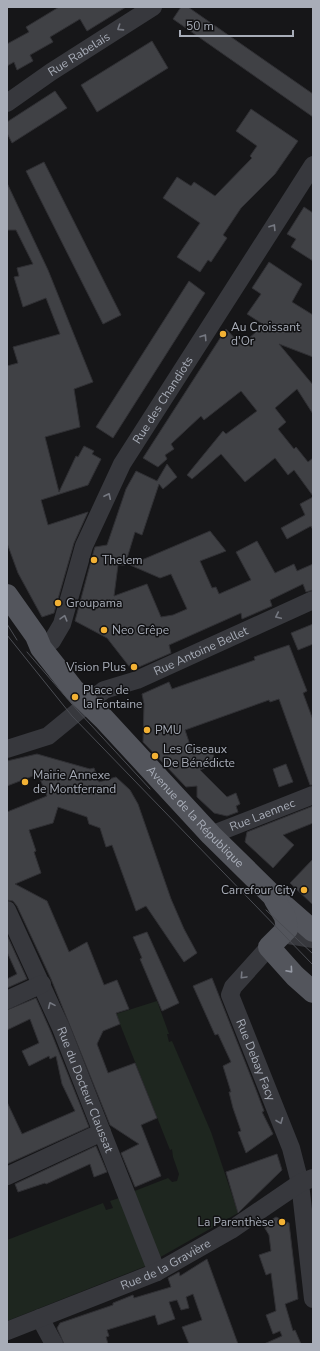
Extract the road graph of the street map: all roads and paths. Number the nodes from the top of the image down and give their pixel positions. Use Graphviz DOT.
graph roads {
  1 [pos="153,7"];
  2 [pos="7,103"];
  3 [pos="313,165"];
  4 [pos="7,595"];
  5 [pos="313,600"];
  6 [pos="38,637"];
  7 [pos="88,702"];
  8 [pos="7,749"];
  9 [pos="313,795"];
  10 [pos="211,835"];
  11 [pos="273,896"];
  12 [pos="7,910"];
  13 [pos="313,931"];
  14 [pos="313,939"];
  15 [pos="275,941"];
  16 [pos="42,984"];
  17 [pos="313,992"];
  18 [pos="7,1000"];
  19 [pos="102,1132"];
  20 [pos="7,1176"];
  21 [pos="306,1180"];
  22 [pos="157,1272"];
  23 [pos="313,1299"];
  24 [pos="40,1318"];
  25 [pos="7,1331"];
  26 [pos="54,1344"];
  1 -- 2 [label="street, Rue Rabelais, one-way"];
  6 -- 3 [label="street, Rue des Chandiots, one-way"];
  4 -- 6 [label="main road"];
  5 -- 7 [label="street, Rue Antoine Bellet, one-way"];
  6 -- 7 [label="main road"];
  7 -- 8 [label="street"];
  7 -- 10 [label="main road, Avenue de la République"];
  9 -- 10 [label="street, Rue Laennec"];
  10 -- 11 [label="main road, Avenue de la République"];
  11 -- 13 [label="main road, Avenue de la République"];
  11 -- 15 [label="main road, Avenue de la République"];
  12 -- 16 [label="street, Rue du Docteur Claussat"];
  14 -- 15 [label="street"];
  15 -- 17 [label="main road, one-way"];
  15 -- 21 [label="street, Rue Debay Facy, one-way"];
  16 -- 18 [label="street"];
  19 -- 16 [label="street, Rue du Docteur Claussat, one-way"];
  19 -- 20 [label="street"];
  19 -- 22 [label="street, Rue du Docteur Claussat"];
  21 -- 22 [label="street, Rue de la Gravière"];
  21 -- 23 [label="street, Rue Debay Facy"];
  22 -- 24 [label="street, Rue de la Gravière"];
  24 -- 25 [label="street, Rue de la Gravière"];
  24 -- 26 [label="street"];
}
